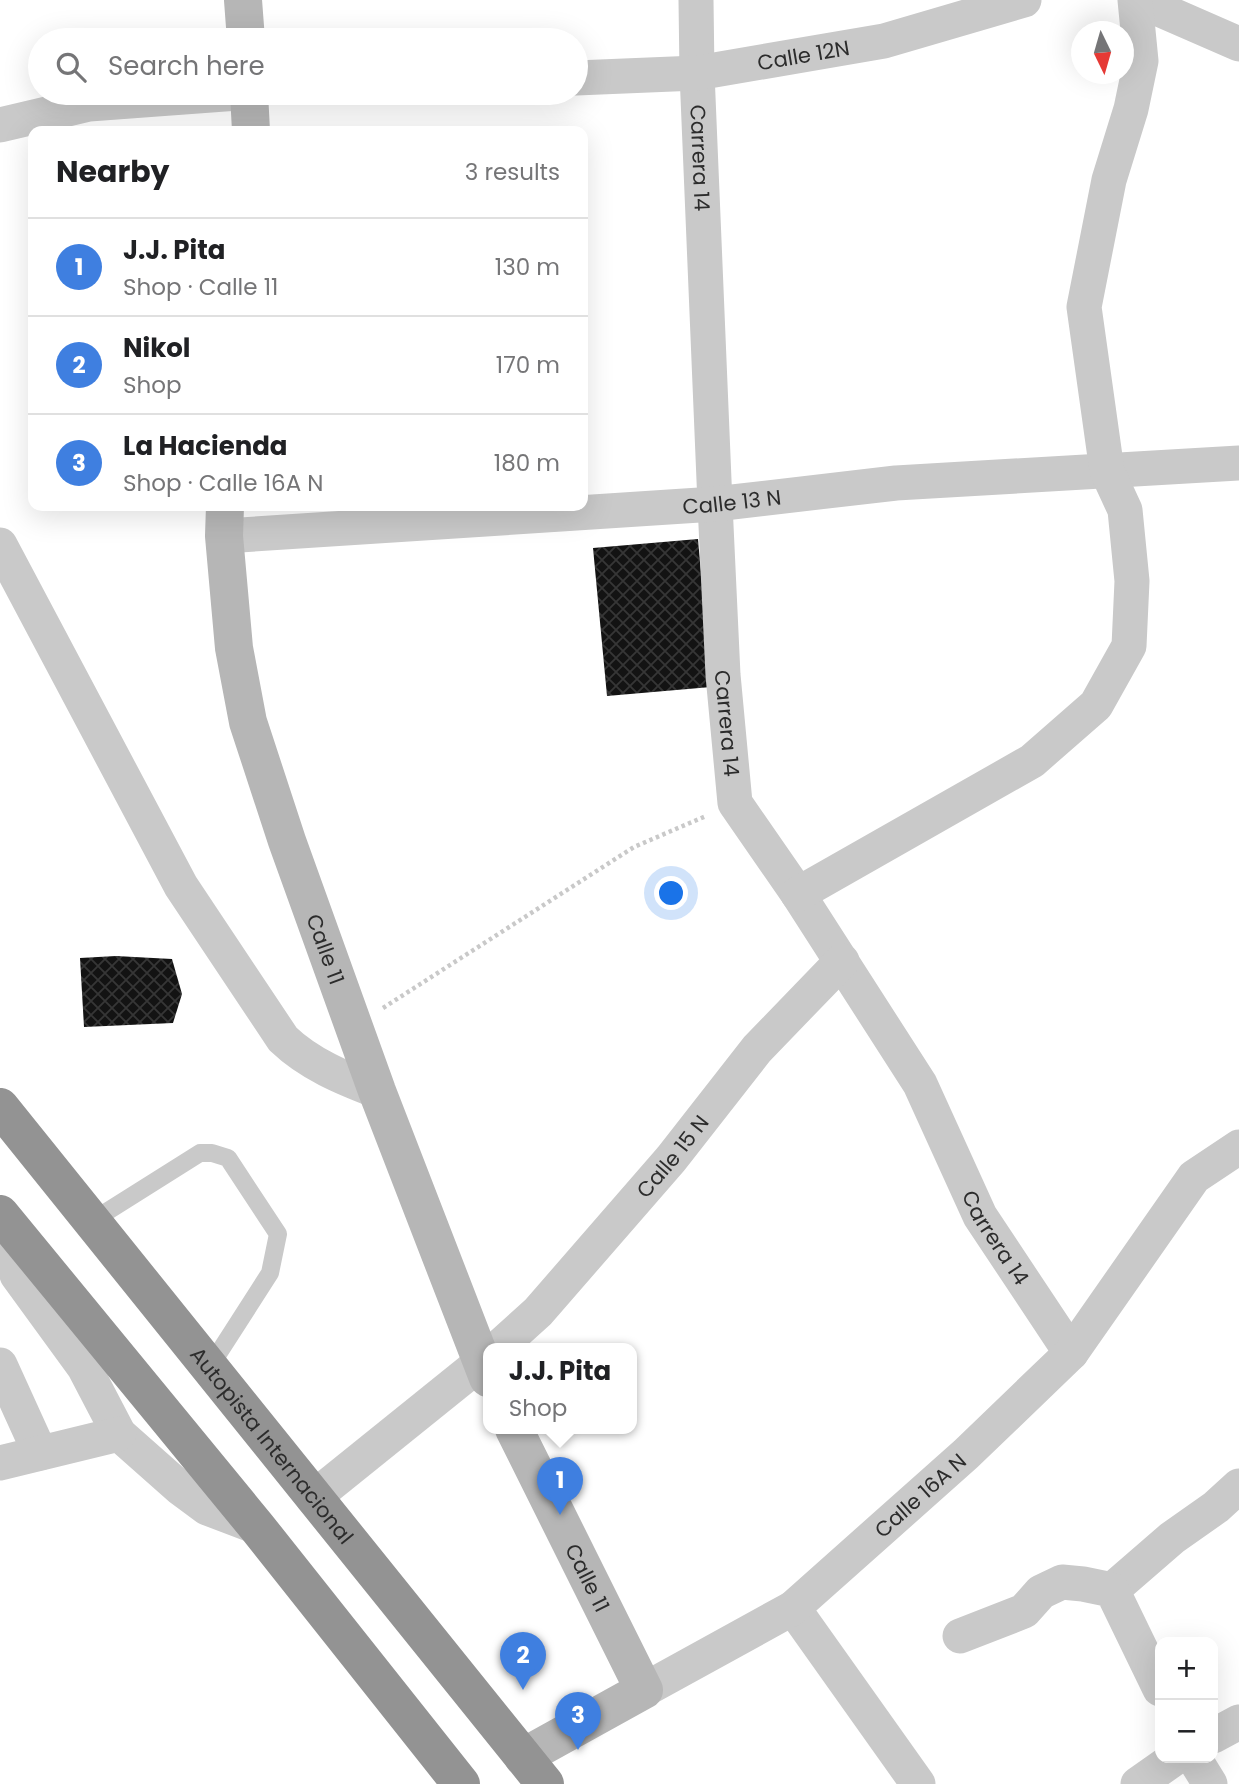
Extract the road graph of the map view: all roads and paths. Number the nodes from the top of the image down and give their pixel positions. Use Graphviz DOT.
graph roads {
  1 [pos="243,0"];
  2 [pos="696,0"];
  3 [pos="1024,0"];
  4 [pos="1137,0"];
  5 [pos="245,28"];
  6 [pos="1239,44"];
  7 [pos="697,73"];
  8 [pos="588,78"];
  9 [pos="85,105"];
  10 [pos="249,105"];
  11 [pos="0,125"];
  12 [pos="250,126"];
  13 [pos="1239,463"];
  14 [pos="1107,471"];
  15 [pos="715,504"];
  16 [pos="588,508"];
  17 [pos="513,511"];
  18 [pos="224,521"];
  19 [pos="0,545"];
  20 [pos="735,803"];
  21 [pos="798,894"];
  22 [pos="842,961"];
  23 [pos="354,1027"];
  24 [pos="377,1091"];
  25 [pos="0,1107"];
  26 [pos="1239,1147"];
  27 [pos="0,1214"];
  28 [pos="0,1219"];
  29 [pos="92,1221"];
  30 [pos="508,1343"];
  31 [pos="483,1347"];
  32 [pos="1070,1353"];
  33 [pos="0,1365"];
  34 [pos="209,1367"];
  35 [pos="483,1367"];
  36 [pos="119,1434"];
  37 [pos="516,1434"];
  38 [pos="40,1453"];
  39 [pos="0,1463"];
  40 [pos="1239,1486"];
  41 [pos="313,1498"];
  42 [pos="257,1527"];
  43 [pos="1112,1590"];
  44 [pos="793,1608"];
  45 [pos="960,1636"];
  46 [pos="1155,1679"];
  47 [pos="644,1690"];
  48 [pos="1239,1722"];
  49 [pos="1218,1733"];
  50 [pos="1168,1763"];
  51 [pos="1197,1763"];
  52 [pos="534,1771"];
  53 [pos="461,1784"];
  54 [pos="918,1784"];
  55 [pos="1138,1784"];
  56 [pos="1210,1784"];
  1 -- 5 [label="street"];
  2 -- 7 [label="street, Carrera 14"];
  3 -- 7 [label="street, Calle 12N"];
  4 -- 6 [label="street"];
  4 -- 14 [label="street"];
  7 -- 8 [label="street, Calle 12N"];
  7 -- 15 [label="street, Carrera 14"];
  9 -- 11 [label="street"];
  10 -- 12 [label="street"];
  13 -- 14 [label="street, Calle 13 N"];
  14 -- 15 [label="street, Calle 13 N"];
  14 -- 21 [label="street"];
  15 -- 16 [label="street, Calle 13 N"];
  15 -- 20 [label="street, Carrera 14"];
  17 -- 18 [label="street, Calle 13 N"];
  18 -- 23 [label="street, Calle 11"];
  19 -- 24 [label="street"];
  20 -- 21 [label="street, Carrera 14"];
  20 -- 23 [label="path"];
  21 -- 22 [label="street, Carrera 14"];
  22 -- 30 [label="street, Calle 15 N"];
  22 -- 32 [label="street, Carrera 14"];
  23 -- 24 [label="street, Calle 11"];
  24 -- 31 [label="street, Calle 11"];
  25 -- 29 [label="highway, Autopista Internacional"];
  26 -- 32 [label="street, Calle 16A N"];
  27 -- 42 [label="highway"];
  28 -- 36 [label="street"];
  29 -- 34 [label="highway, Autopista Internacional"];
  29 -- 34 [label="lane"];
  32 -- 44 [label="street, Calle 16A N"];
  33 -- 38 [label="street"];
  34 -- 41 [label="highway, Autopista Internacional"];
  35 -- 41 [label="street, Calle 15 N"];
  36 -- 38 [label="street"];
  36 -- 42 [label="street"];
  37 -- 47 [label="street, Calle 11"];
  38 -- 39 [label="street"];
  40 -- 43 [label="street"];
  41 -- 52 [label="highway, Autopista Internacional"];
  42 -- 53 [label="highway"];
  43 -- 45 [label="street"];
  43 -- 46 [label="street"];
  44 -- 47 [label="street, Calle 16A N"];
  44 -- 54 [label="street"];
  47 -- 52 [label="street, Calle 16A N"];
  48 -- 49 [label="street"];
  50 -- 55 [label="street"];
  51 -- 56 [label="street"];
}
